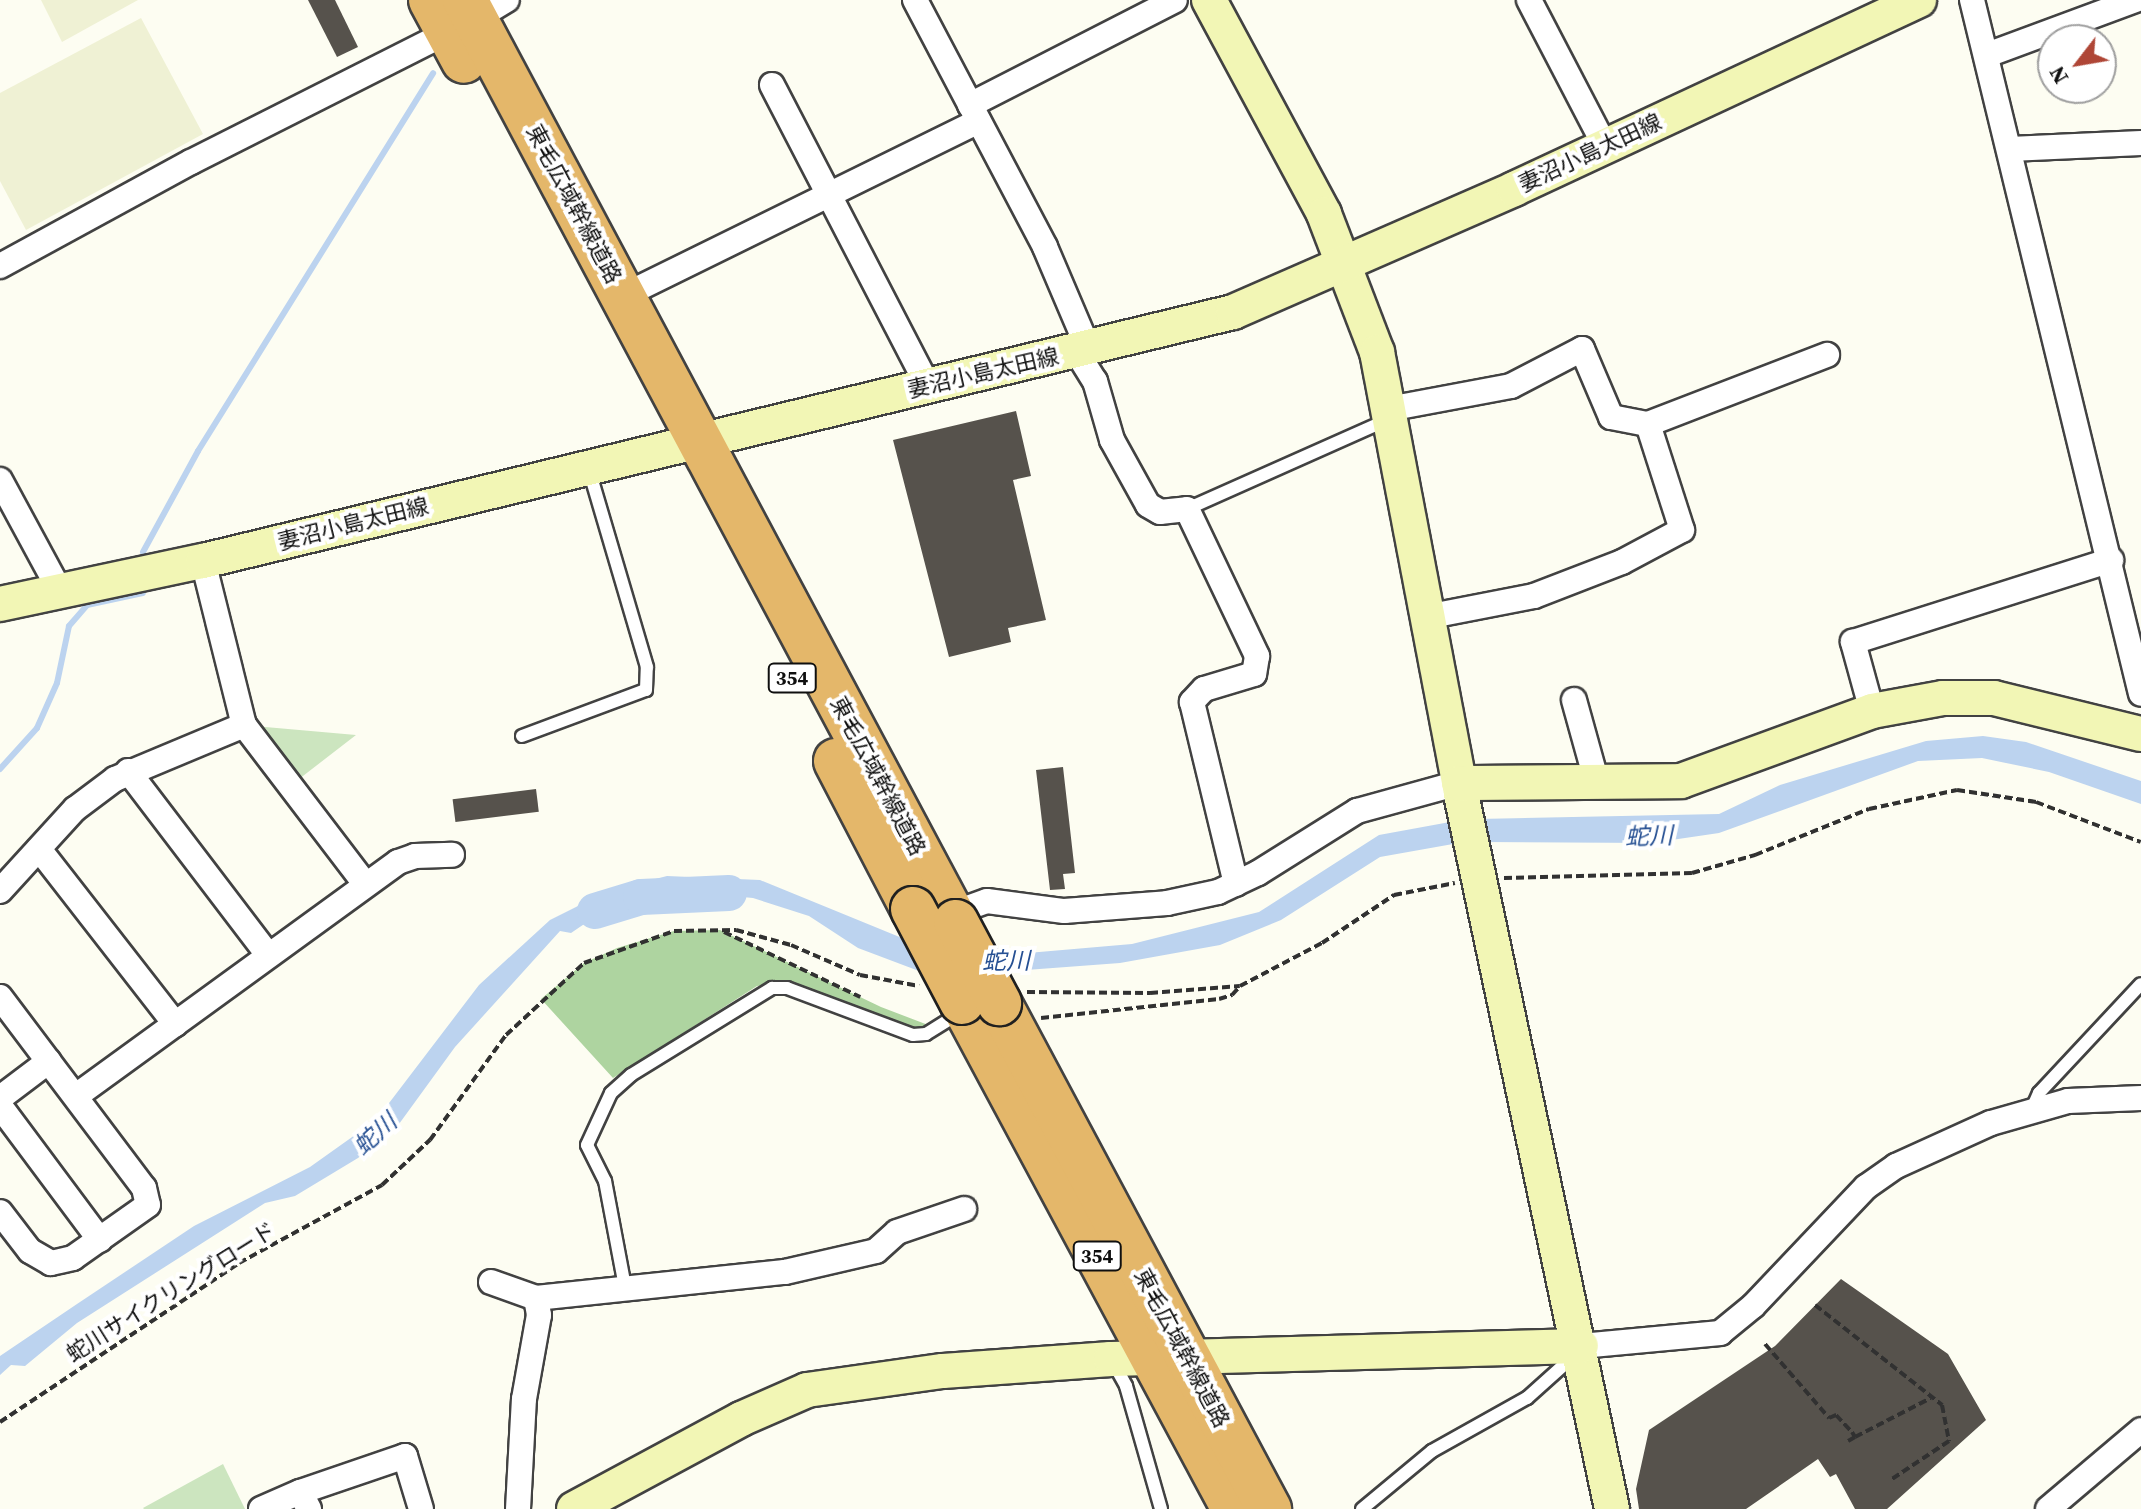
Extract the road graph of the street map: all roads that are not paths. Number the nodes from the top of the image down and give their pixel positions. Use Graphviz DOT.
graph roads {
  1 [pos="915,0"];
  2 [pos="1175,0"];
  3 [pos="1209,0"];
  4 [pos="1529,0"];
  5 [pos="1919,0"];
  6 [pos="1972,0"];
  7 [pos="2136,0"];
  8 [pos="465,10"];
  9 [pos="1987,55"];
  10 [pos="772,85"];
  11 [pos="974,113"];
  12 [pos="2141,143"];
  13 [pos="1605,146"];
  14 [pos="2010,149"];
  15 [pos="829,196"];
  16 [pos="1346,263"];
  17 [pos="0,266"];
  18 [pos="623,296"];
  19 [pos="1082,350"];
  20 [pos="1827,355"];
  21 [pos="928,386"];
  22 [pos="1391,418"];
  23 [pos="1648,424"];
  24 [pos="685,444"];
  25 [pos="588,467"];
  26 [pos="0,480"];
  27 [pos="1187,509"];
  28 [pos="2111,560"];
  29 [pos="203,561"];
  30 [pos="60,591"];
  31 [pos="0,604"];
  32 [pos="1426,617"];
  33 [pos="2141,694"];
  34 [pos="1574,700"];
  35 [pos="1872,711"];
  36 [pos="244,725"];
  37 [pos="2141,734"];
  38 [pos="522,736"];
  39 [pos="128,771"];
  40 [pos="1597,783"];
  41 [pos="1460,788"];
  42 [pos="39,849"];
  43 [pos="452,855"];
  44 [pos="365,884"];
  45 [pos="1236,884"];
  46 [pos="0,891"];
  47 [pos="940,915"];
  48 [pos="268,955"];
  49 [pos="2141,984"];
  50 [pos="0,997"];
  51 [pos="983,1002"];
  52 [pos="175,1024"];
  53 [pos="49,1061"];
  54 [pos="76,1096"];
  55 [pos="0,1098"];
  56 [pos="2141,1098"];
  57 [pos="0,1106"];
  58 [pos="2031,1112"];
  59 [pos="964,1209"];
  60 [pos="0,1212"];
  61 [pos="100,1240"];
  62 [pos="491,1282"];
  63 [pos="626,1292"];
  64 [pos="536,1298"];
  65 [pos="1581,1346"];
  66 [pos="1171,1358"];
  67 [pos="1111,1359"];
  68 [pos="2141,1430"];
  69 [pos="304,1501"];
  70 [pos="261,1509"];
  71 [pos="421,1509"];
  72 [pos="518,1509"];
  73 [pos="574,1509"];
  74 [pos="1161,1509"];
  75 [pos="1234,1509"];
  76 [pos="1269,1509"];
  77 [pos="1362,1509"];
  78 [pos="1612,1509"];
  79 [pos="2048,1509"];
  1 -- 11 [label="street"];
  2 -- 11 [label="street"];
  3 -- 16 [label="street"];
  4 -- 13 [label="street"];
  5 -- 13 [label="street, 妻沼小島太田線"];
  6 -- 9 [label="street"];
  7 -- 9 [label="street"];
  8 -- 17 [label="street"];
  8 -- 18 [label="highway, 東毛広域幹線道路 / 354"];
  8 -- 24 [label="highway, 東毛広域幹線道路 / 354"];
  9 -- 14 [label="street"];
  10 -- 15 [label="street"];
  11 -- 15 [label="street"];
  11 -- 19 [label="street"];
  12 -- 14 [label="street"];
  13 -- 16 [label="street, 妻沼小島太田線"];
  14 -- 28 [label="street"];
  15 -- 18 [label="street"];
  15 -- 21 [label="street"];
  16 -- 19 [label="street, 妻沼小島太田線"];
  16 -- 22 [label="street"];
  18 -- 24 [label="highway, 東毛広域幹線道路 / 354"];
  19 -- 21 [label="street, 妻沼小島太田線"];
  19 -- 27 [label="street"];
  20 -- 23 [label="street"];
  21 -- 24 [label="street, 妻沼小島太田線"];
  22 -- 23 [label="street"];
  22 -- 27 [label="lane"];
  22 -- 32 [label="street"];
  23 -- 32 [label="street"];
  24 -- 25 [label="street, 妻沼小島太田線"];
  24 -- 47 [label="highway, 東毛広域幹線道路 / 354"];
  25 -- 29 [label="street, 妻沼小島太田線"];
  25 -- 38 [label="lane"];
  26 -- 30 [label="street"];
  27 -- 45 [label="street"];
  28 -- 33 [label="street"];
  28 -- 35 [label="street"];
  29 -- 30 [label="street, 妻沼小島太田線"];
  29 -- 36 [label="street"];
  30 -- 31 [label="street, 妻沼小島太田線"];
  32 -- 41 [label="street"];
  34 -- 40 [label="street"];
  35 -- 37 [label="street"];
  35 -- 40 [label="street"];
  36 -- 39 [label="street"];
  36 -- 44 [label="street"];
  39 -- 42 [label="street"];
  39 -- 48 [label="street"];
  40 -- 41 [label="street"];
  41 -- 45 [label="street"];
  41 -- 65 [label="street"];
  42 -- 46 [label="street"];
  42 -- 52 [label="street"];
  43 -- 44 [label="street"];
  44 -- 48 [label="street"];
  45 -- 47 [label="street"];
  47 -- 51 [label="highway, 東毛広域幹線道路 / 354, bridge"];
  48 -- 52 [label="street"];
  49 -- 58 [label="lane"];
  50 -- 53 [label="street"];
  51 -- 63 [label="lane"];
  51 -- 66 [label="highway, 東毛広域幹線道路 / 354"];
  52 -- 54 [label="street"];
  53 -- 54 [label="street"];
  53 -- 55 [label="street"];
  54 -- 61 [label="street"];
  56 -- 58 [label="street"];
  57 -- 61 [label="street"];
  58 -- 65 [label="street"];
  59 -- 63 [label="street"];
  60 -- 61 [label="street"];
  62 -- 64 [label="street"];
  63 -- 64 [label="street"];
  64 -- 72 [label="street"];
  65 -- 66 [label="street"];
  65 -- 77 [label="lane"];
  65 -- 78 [label="street"];
  66 -- 67 [label="street"];
  66 -- 75 [label="highway, 東毛広域幹線道路 / 354"];
  66 -- 76 [label="highway, 東毛広域幹線道路 / 354"];
  67 -- 73 [label="street"];
  67 -- 74 [label="lane"];
  68 -- 79 [label="street"];
  69 -- 70 [label="street"];
  69 -- 71 [label="street"];
}
